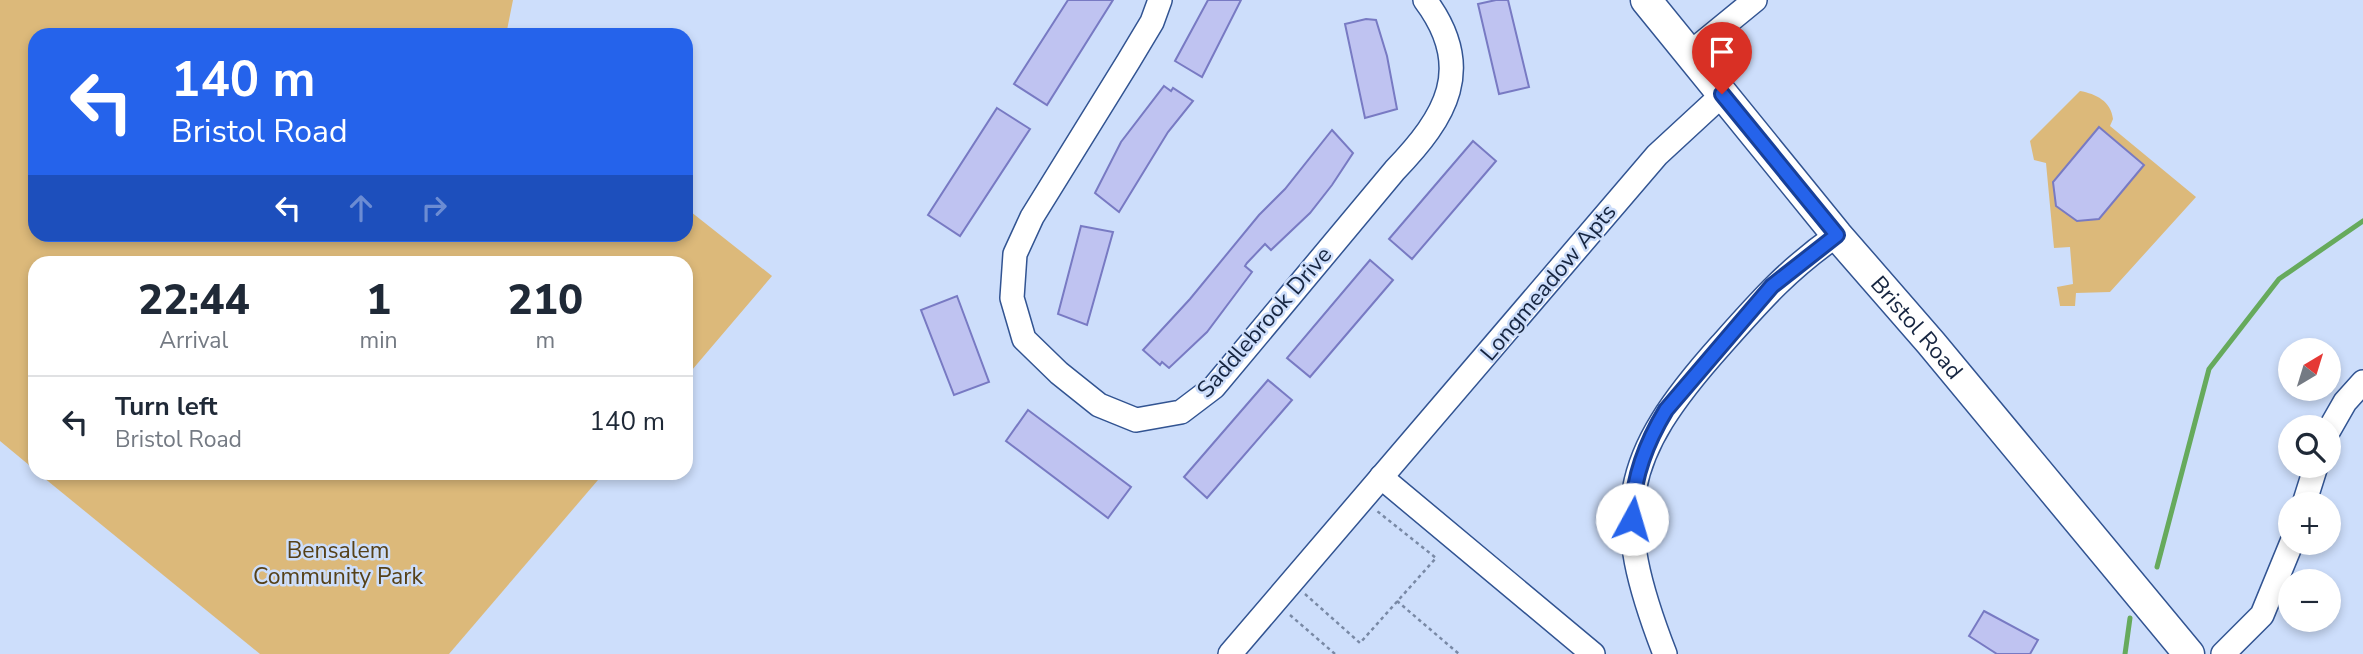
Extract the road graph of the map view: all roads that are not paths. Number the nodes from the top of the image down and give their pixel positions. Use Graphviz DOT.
graph roads {
  1 [pos="1160,0"];
  2 [pos="1425,0"];
  3 [pos="1646,0"];
  4 [pos="1755,0"];
  5 [pos="1689,54"];
  6 [pos="1722,94"];
  7 [pos="1837,235"];
  8 [pos="2363,382"];
  9 [pos="2338,415"];
  10 [pos="1381,477"];
  11 [pos="2287,555"];
  12 [pos="1230,654"];
  13 [pos="1593,654"];
  14 [pos="1665,654"];
  15 [pos="2189,654"];
  16 [pos="2223,654"];
  1 -- 2 [label="street, Saddlebrook Drive"];
  3 -- 5 [label="main road, Bristol Road"];
  4 -- 5 [label="street"];
  5 -- 6 [label="main road, Bristol Road"];
  6 -- 7 [label="main road, Bristol Road"];
  6 -- 10 [label="street, Longmeadow Apts"];
  7 -- 14 [label="street"];
  7 -- 15 [label="main road, Bristol Road"];
  8 -- 9 [label="street"];
  10 -- 12 [label="street, Longmeadow Apts"];
  10 -- 13 [label="street"];
  11 -- 16 [label="street"];
}
